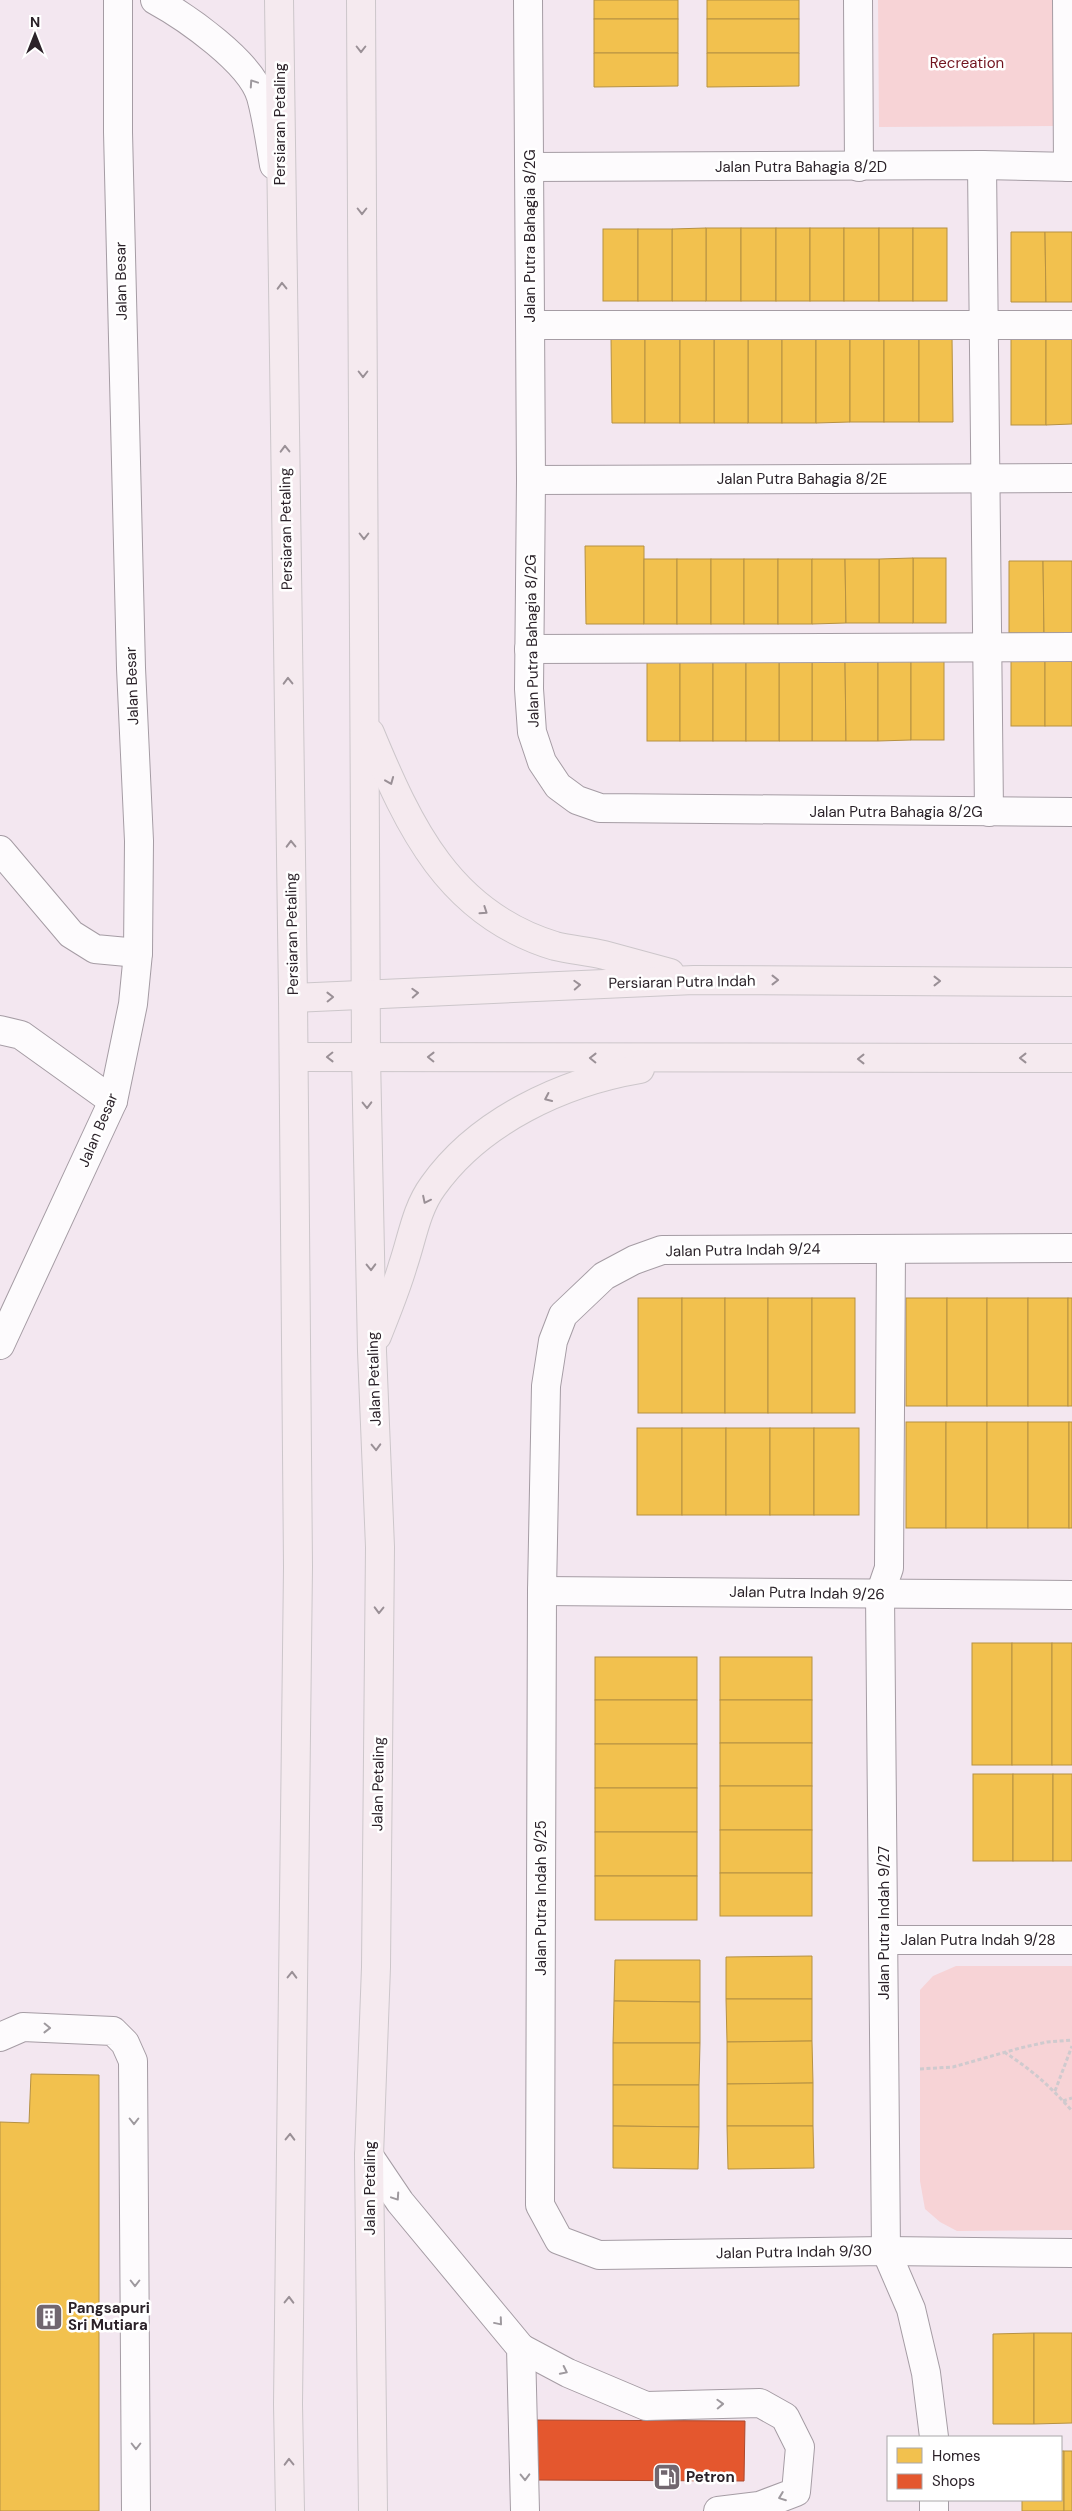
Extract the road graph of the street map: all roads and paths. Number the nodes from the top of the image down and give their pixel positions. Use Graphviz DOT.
graph roads {
  1 [pos="118,0"];
  2 [pos="155,0"];
  3 [pos="279,0"];
  4 [pos="361,0"];
  5 [pos="528,0"];
  6 [pos="858,0"];
  7 [pos="1067,0"];
  8 [pos="982,165"];
  9 [pos="530,167"];
  10 [pos="859,167"];
  11 [pos="1070,167"];
  12 [pos="281,198"];
  13 [pos="531,325"];
  14 [pos="984,326"];
  15 [pos="1072,326"];
  16 [pos="986,478"];
  17 [pos="1072,478"];
  18 [pos="532,480"];
  19 [pos="987,647"];
  20 [pos="1072,647"];
  21 [pos="529,649"];
  22 [pos="365,720"];
  23 [pos="989,812"];
  24 [pos="1072,812"];
  25 [pos="0,850"];
  26 [pos="138,953"];
  27 [pos="694,980"];
  28 [pos="1072,982"];
  29 [pos="366,996"];
  30 [pos="293,998"];
  31 [pos="0,1030"];
  32 [pos="366,1056"];
  33 [pos="294,1058"];
  34 [pos="1072,1058"];
  35 [pos="696,1059"];
  36 [pos="113,1101"];
  37 [pos="1072,1248"];
  38 [pos="891,1249"];
  39 [pos="0,1345"];
  40 [pos="372,1351"];
  41 [pos="542,1591"];
  42 [pos="880,1594"];
  43 [pos="1072,1595"];
  44 [pos="885,1940"];
  45 [pos="1072,1940"];
  46 [pos="0,2037"];
  47 [pos="1072,2040"];
  48 [pos="1072,2046"];
  49 [pos="1004,2052"];
  50 [pos="920,2069"];
  51 [pos="1055,2091"];
  52 [pos="1072,2098"];
  53 [pos="1063,2101"];
  54 [pos="1072,2111"];
  55 [pos="369,2156"];
  56 [pos="540,2205"];
  57 [pos="886,2251"];
  58 [pos="1072,2253"];
  59 [pos="521,2348"];
  60 [pos="934,2436"];
  61 [pos="136,2511"];
  62 [pos="290,2511"];
  63 [pos="373,2511"];
  64 [pos="525,2511"];
  65 [pos="718,2511"];
  1 -- 26 [label="street, Jalan Besar"];
  12 -- 2 [label="street, one-way"];
  3 -- 12 [label="main road, Persiaran Petaling"];
  4 -- 22 [label="main road, one-way"];
  5 -- 9 [label="street, Jalan Putra Bahagia 8/2G"];
  6 -- 10 [label="street"];
  7 -- 11 [label="street"];
  8 -- 10 [label="street, Jalan Putra Bahagia 8/2D"];
  8 -- 11 [label="street, Jalan Putra Bahagia 8/2D"];
  8 -- 14 [label="street"];
  9 -- 10 [label="street, Jalan Putra Bahagia 8/2D"];
  9 -- 13 [label="street, Jalan Putra Bahagia 8/2G"];
  30 -- 12 [label="main road, Persiaran Petaling, one-way"];
  13 -- 14 [label="street"];
  13 -- 18 [label="street, Jalan Putra Bahagia 8/2G"];
  14 -- 15 [label="street"];
  14 -- 16 [label="street"];
  16 -- 17 [label="street, Jalan Putra Bahagia 8/2E"];
  16 -- 18 [label="street, Jalan Putra Bahagia 8/2E"];
  16 -- 19 [label="street"];
  18 -- 21 [label="street, Jalan Putra Bahagia 8/2G"];
  19 -- 20 [label="street"];
  19 -- 21 [label="street"];
  19 -- 23 [label="street"];
  21 -- 23 [label="street, Jalan Putra Bahagia 8/2G"];
  22 -- 27 [label="main road, one-way"];
  22 -- 29 [label="main road"];
  23 -- 24 [label="street, Jalan Putra Bahagia 8/2G"];
  25 -- 26 [label="street"];
  26 -- 36 [label="street, Jalan Besar"];
  27 -- 28 [label="main road, Persiaran Putra Indah, one-way"];
  29 -- 27 [label="main road, Persiaran Putra Indah, one-way"];
  30 -- 29 [label="main road, Persiaran Putra Indah, one-way"];
  29 -- 32 [label="main road"];
  30 -- 33 [label="main road, Persiaran Petaling"];
  31 -- 36 [label="street"];
  32 -- 33 [label="main road, one-way"];
  35 -- 32 [label="main road, one-way"];
  32 -- 40 [label="main road, Jalan Petaling, one-way"];
  62 -- 33 [label="main road, one-way"];
  34 -- 35 [label="main road, one-way"];
  35 -- 40 [label="main road, one-way"];
  36 -- 39 [label="street, Jalan Besar"];
  37 -- 38 [label="street, Jalan Putra Indah 9/24"];
  38 -- 41 [label="street, Jalan Putra Indah 9/24"];
  38 -- 42 [label="street, Jalan Putra Indah 9/27"];
  40 -- 55 [label="main road, Jalan Petaling, one-way"];
  41 -- 42 [label="street, Jalan Putra Indah 9/26"];
  41 -- 56 [label="street, Jalan Putra Indah 9/25"];
  42 -- 43 [label="street, Jalan Putra Indah 9/26"];
  42 -- 44 [label="street, Jalan Putra Indah 9/27"];
  44 -- 45 [label="street, Jalan Putra Indah 9/28"];
  44 -- 57 [label="street, Jalan Putra Indah 9/27"];
  46 -- 61 [label="street, one-way"];
  47 -- 49 [label="path"];
  48 -- 51 [label="path"];
  49 -- 50 [label="path"];
  49 -- 51 [label="path"];
  51 -- 53 [label="path"];
  52 -- 53 [label="path"];
  53 -- 54 [label="path"];
  55 -- 59 [label="street, one-way"];
  55 -- 63 [label="main road, Jalan Petaling"];
  56 -- 57 [label="street, Jalan Putra Indah 9/30"];
  57 -- 58 [label="street, Jalan Putra Indah 9/30"];
  57 -- 60 [label="street"];
  59 -- 64 [label="street, one-way"];
  59 -- 65 [label="street, one-way"];
}
